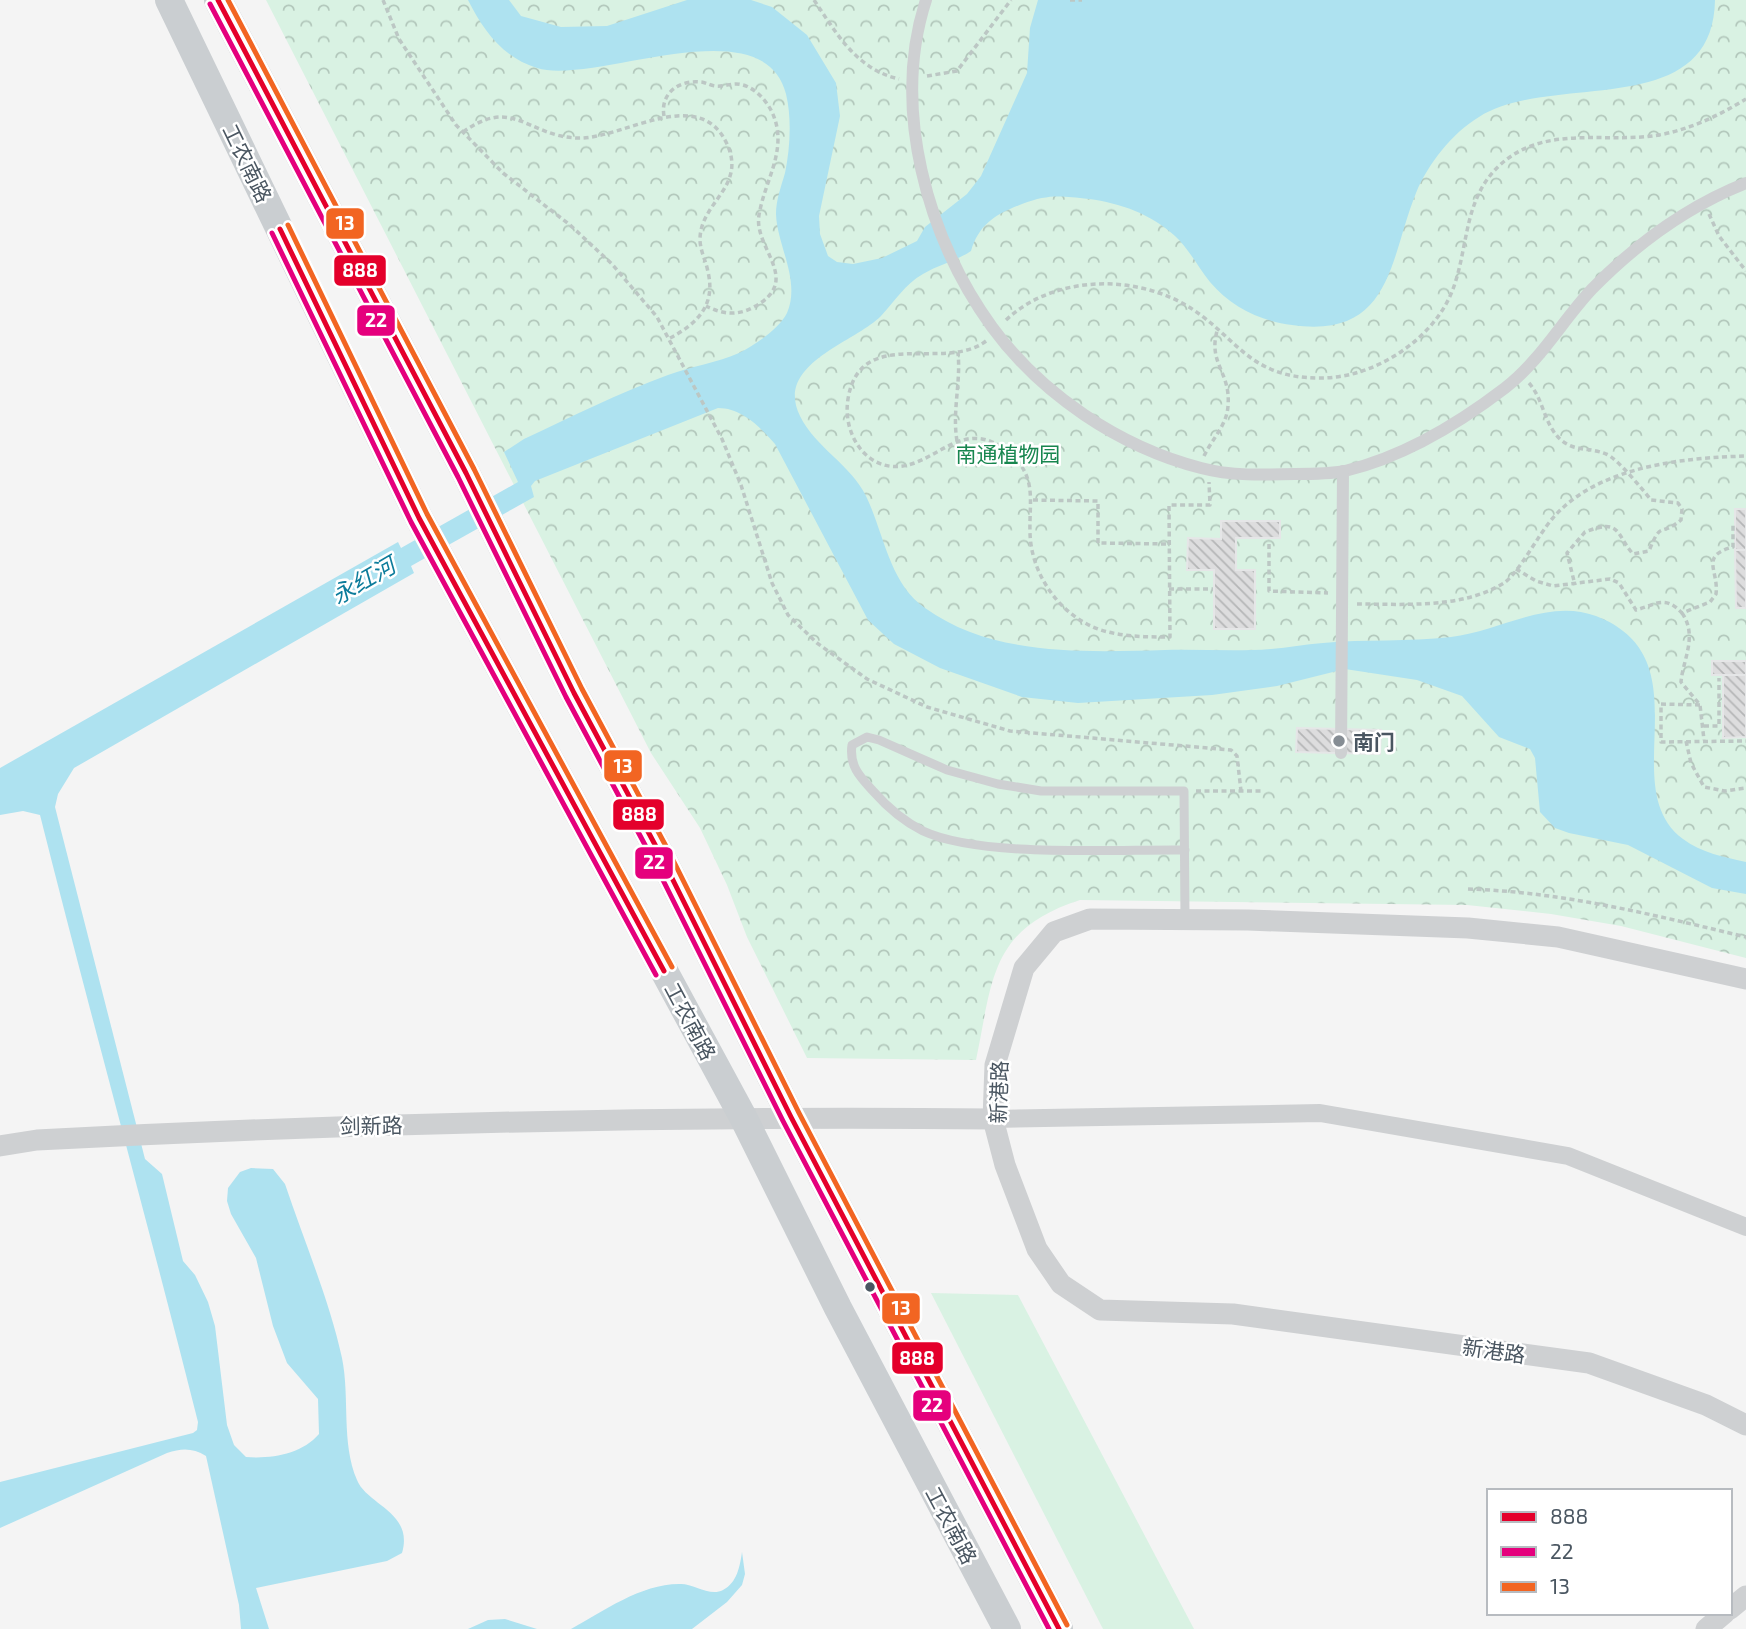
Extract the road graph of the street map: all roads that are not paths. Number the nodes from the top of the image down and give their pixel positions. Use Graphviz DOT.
graph roads {
  1 [pos="169,0"];
  2 [pos="218,0"];
  3 [pos="926,0"];
  4 [pos="1746,183"];
  5 [pos="1343,471"];
  6 [pos="1341,753"];
  7 [pos="1185,850"];
  8 [pos="1185,919"];
  9 [pos="1746,979"];
  10 [pos="743,1117"];
  11 [pos="791,1117"];
  12 [pos="993,1119"];
  13 [pos="0,1146"];
  14 [pos="1746,1227"];
  15 [pos="1746,1425"];
  16 [pos="1746,1596"];
  17 [pos="1732,1607"];
  18 [pos="1723,1615"];
  19 [pos="1007,1629"];
  20 [pos="1059,1629"];
  21 [pos="1706,1629"];
  1 -- 10 [label="main road, 工农南路"];
  2 -- 11 [label="main road"];
  3 -- 5 [label="street"];
  4 -- 5 [label="street"];
  5 -- 6 [label="street"];
  7 -- 8 [label="lane"];
  8 -- 9 [label="street, 新港路"];
  8 -- 12 [label="street, 新港路"];
  10 -- 11 [label="street, 剑新路"];
  10 -- 13 [label="street, 剑新路"];
  10 -- 19 [label="main road, 工农南路"];
  11 -- 12 [label="street, 剑新路"];
  11 -- 20 [label="main road"];
  12 -- 14 [label="street"];
  12 -- 15 [label="street, 新港路"];
  16 -- 17 [label="street"];
  18 -- 21 [label="street"];
}
